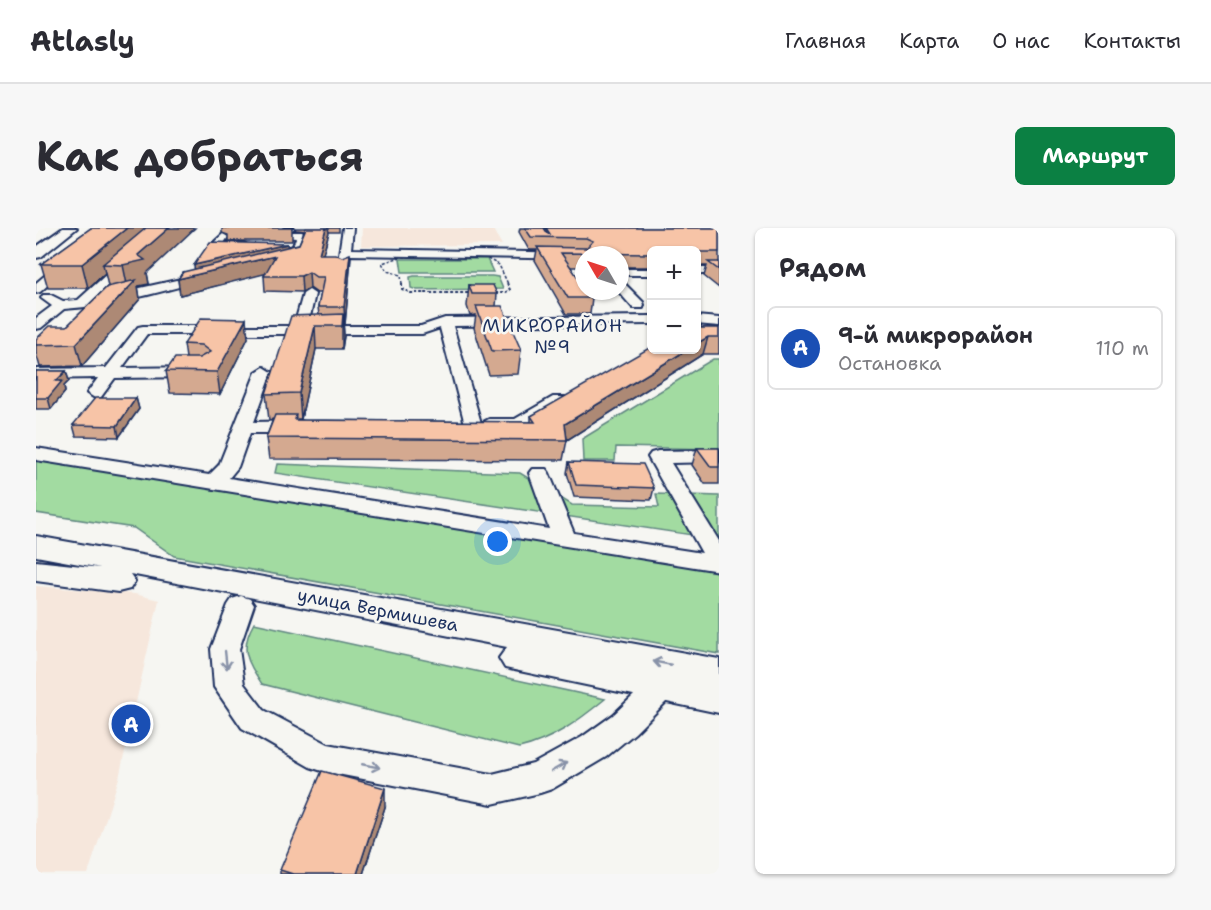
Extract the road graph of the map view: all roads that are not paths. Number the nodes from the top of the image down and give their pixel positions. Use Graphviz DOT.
graph roads {
  1 [pos="71,228"];
  2 [pos="107,228"];
  3 [pos="164,228"];
  4 [pos="289,228"];
  5 [pos="348,228"];
  6 [pos="223,237"];
  7 [pos="251,246"];
  8 [pos="346,252"];
  9 [pos="36,254"];
  10 [pos="575,255"];
  11 [pos="260,263"];
  12 [pos="343,267"];
  13 [pos="701,271"];
  14 [pos="719,271"];
  15 [pos="629,272"];
  16 [pos="647,272"];
  17 [pos="215,274"];
  18 [pos="36,290"];
  19 [pos="309,294"];
  20 [pos="629,296"];
  21 [pos="62,305"];
  22 [pos="80,305"];
  23 [pos="638,305"];
  24 [pos="647,320"];
  25 [pos="701,320"];
  26 [pos="445,322"];
  27 [pos="719,322"];
  28 [pos="36,325"];
  29 [pos="300,330"];
  30 [pos="203,372"];
  31 [pos="264,372"];
  32 [pos="110,373"];
  33 [pos="36,374"];
  34 [pos="95,393"];
  35 [pos="570,395"];
  36 [pos="472,424"];
  37 [pos="450,425"];
  38 [pos="324,427"];
  39 [pos="243,428"];
  40 [pos="36,454"];
  41 [pos="719,456"];
  42 [pos="539,473"];
  43 [pos="214,483"];
  44 [pos="565,539"];
  45 [pos="36,546"];
  46 [pos="719,562"];
  47 [pos="36,571"];
  48 [pos="241,604"];
  49 [pos="719,674"];
  50 [pos="663,686"];
  51 [pos="719,697"];
  1 -- 9 [label="main road"];
  2 -- 18 [label="street"];
  3 -- 22 [label="street"];
  4 -- 11 [label="street"];
  5 -- 8 [label="street"];
  6 -- 7 [label="street"];
  8 -- 10 [label="street"];
  8 -- 12 [label="street"];
  13 -- 14 [label="street"];
  15 -- 16 [label="street"];
  17 -- 22 [label="street"];
  18 -- 21 [label="street"];
  19 -- 29 [label="street"];
  20 -- 23 [label="street"];
  21 -- 22 [label="street"];
  21 -- 28 [label="street"];
  24 -- 26 [label="street"];
  25 -- 27 [label="street"];
  26 -- 29 [label="street"];
  26 -- 36 [label="street"];
  29 -- 32 [label="street"];
  30 -- 32 [label="street"];
  31 -- 39 [label="street"];
  32 -- 33 [label="street"];
  32 -- 34 [label="street"];
  35 -- 36 [label="street"];
  36 -- 37 [label="street"];
  38 -- 39 [label="street"];
  39 -- 43 [label="street"];
  40 -- 43 [label="street"];
  41 -- 46 [label="street"];
  42 -- 44 [label="street"];
  43 -- 44 [label="street"];
  44 -- 46 [label="street"];
  49 -- 45 [label="main road, улица Вермишева, one-way"];
  47 -- 48 [label="main road, улица Вермишева"];
  48 -- 50 [label="main road, улица Вермишева"];
  48 -- 50 [label="street, one-way"];
  50 -- 51 [label="main road, улица Вермишева"];
}
